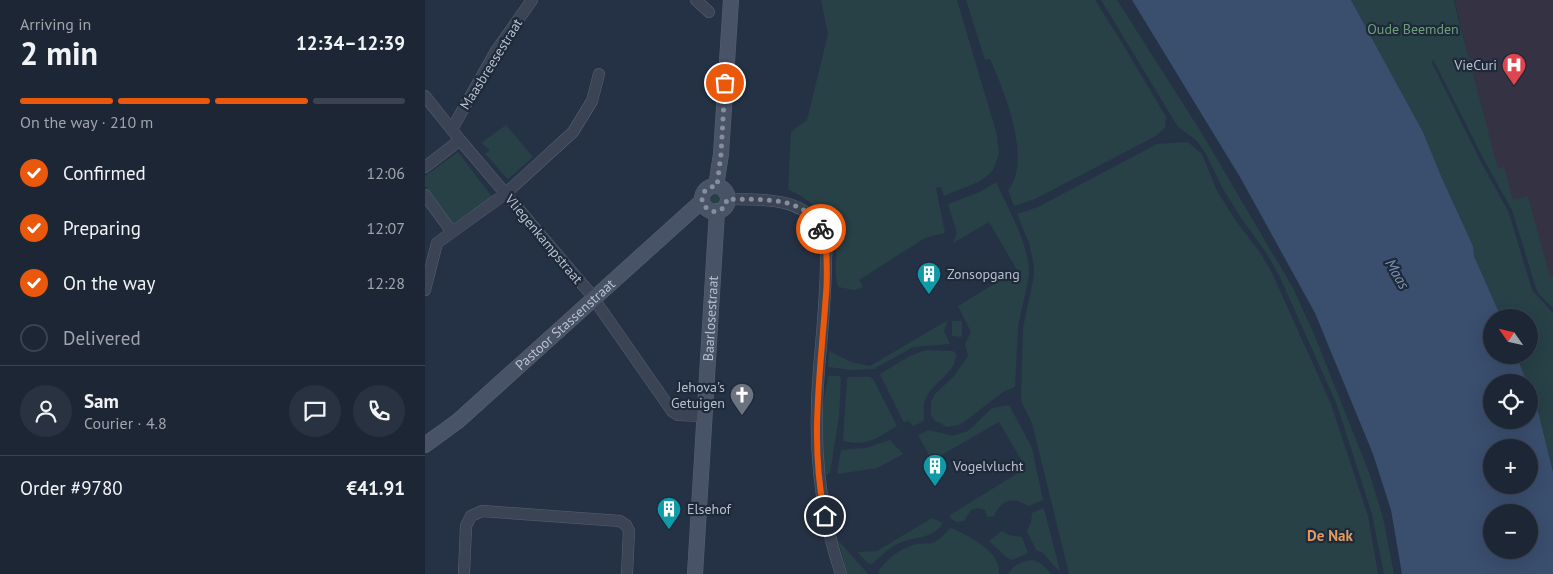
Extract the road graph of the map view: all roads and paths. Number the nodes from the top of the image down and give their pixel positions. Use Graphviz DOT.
graph roads {
  1 [pos="532,0"];
  2 [pos="696,0"];
  3 [pos="731,0"];
  4 [pos="709,12"];
  5 [pos="599,74"];
  6 [pos="425,96"];
  7 [pos="452,130"];
  8 [pos="461,140"];
  9 [pos="425,166"];
  10 [pos="717,186"];
  11 [pos="505,194"];
  12 [pos="425,195"];
  13 [pos="727,199"];
  14 [pos="702,201"];
  15 [pos="717,212"];
  16 [pos="452,232"];
  17 [pos="425,290"];
  18 [pos="593,300"];
  19 [pos="705,416"];
  20 [pos="425,445"];
  21 [pos="464,574"];
  22 [pos="627,574"];
  23 [pos="695,574"];
  24 [pos="841,574"];
  1 -- 7 [label="street, Maasbreesestraat"];
  2 -- 4 [label="street"];
  3 -- 10 [label="street"];
  5 -- 11 [label="street"];
  6 -- 7 [label="street, Vliegenkampstraat"];
  7 -- 8 [label="street, Vliegenkampstraat"];
  8 -- 9 [label="street"];
  8 -- 11 [label="street, Vliegenkampstraat"];
  10 -- 13 [label="street"];
  10 -- 14 [label="street"];
  11 -- 16 [label="street"];
  11 -- 18 [label="street, Vliegenkampstraat"];
  12 -- 16 [label="street"];
  13 -- 15 [label="street"];
  13 -- 24 [label="street"];
  14 -- 15 [label="street"];
  14 -- 18 [label="street, Pastoor Stassenstraat"];
  15 -- 19 [label="street, Baarlosestraat"];
  16 -- 17 [label="street"];
  18 -- 19 [label="street, Vliegenkampstraat"];
  18 -- 20 [label="street, Pastoor Stassenstraat"];
  19 -- 23 [label="street, Baarlosestraat"];
  21 -- 22 [label="street"];
}
